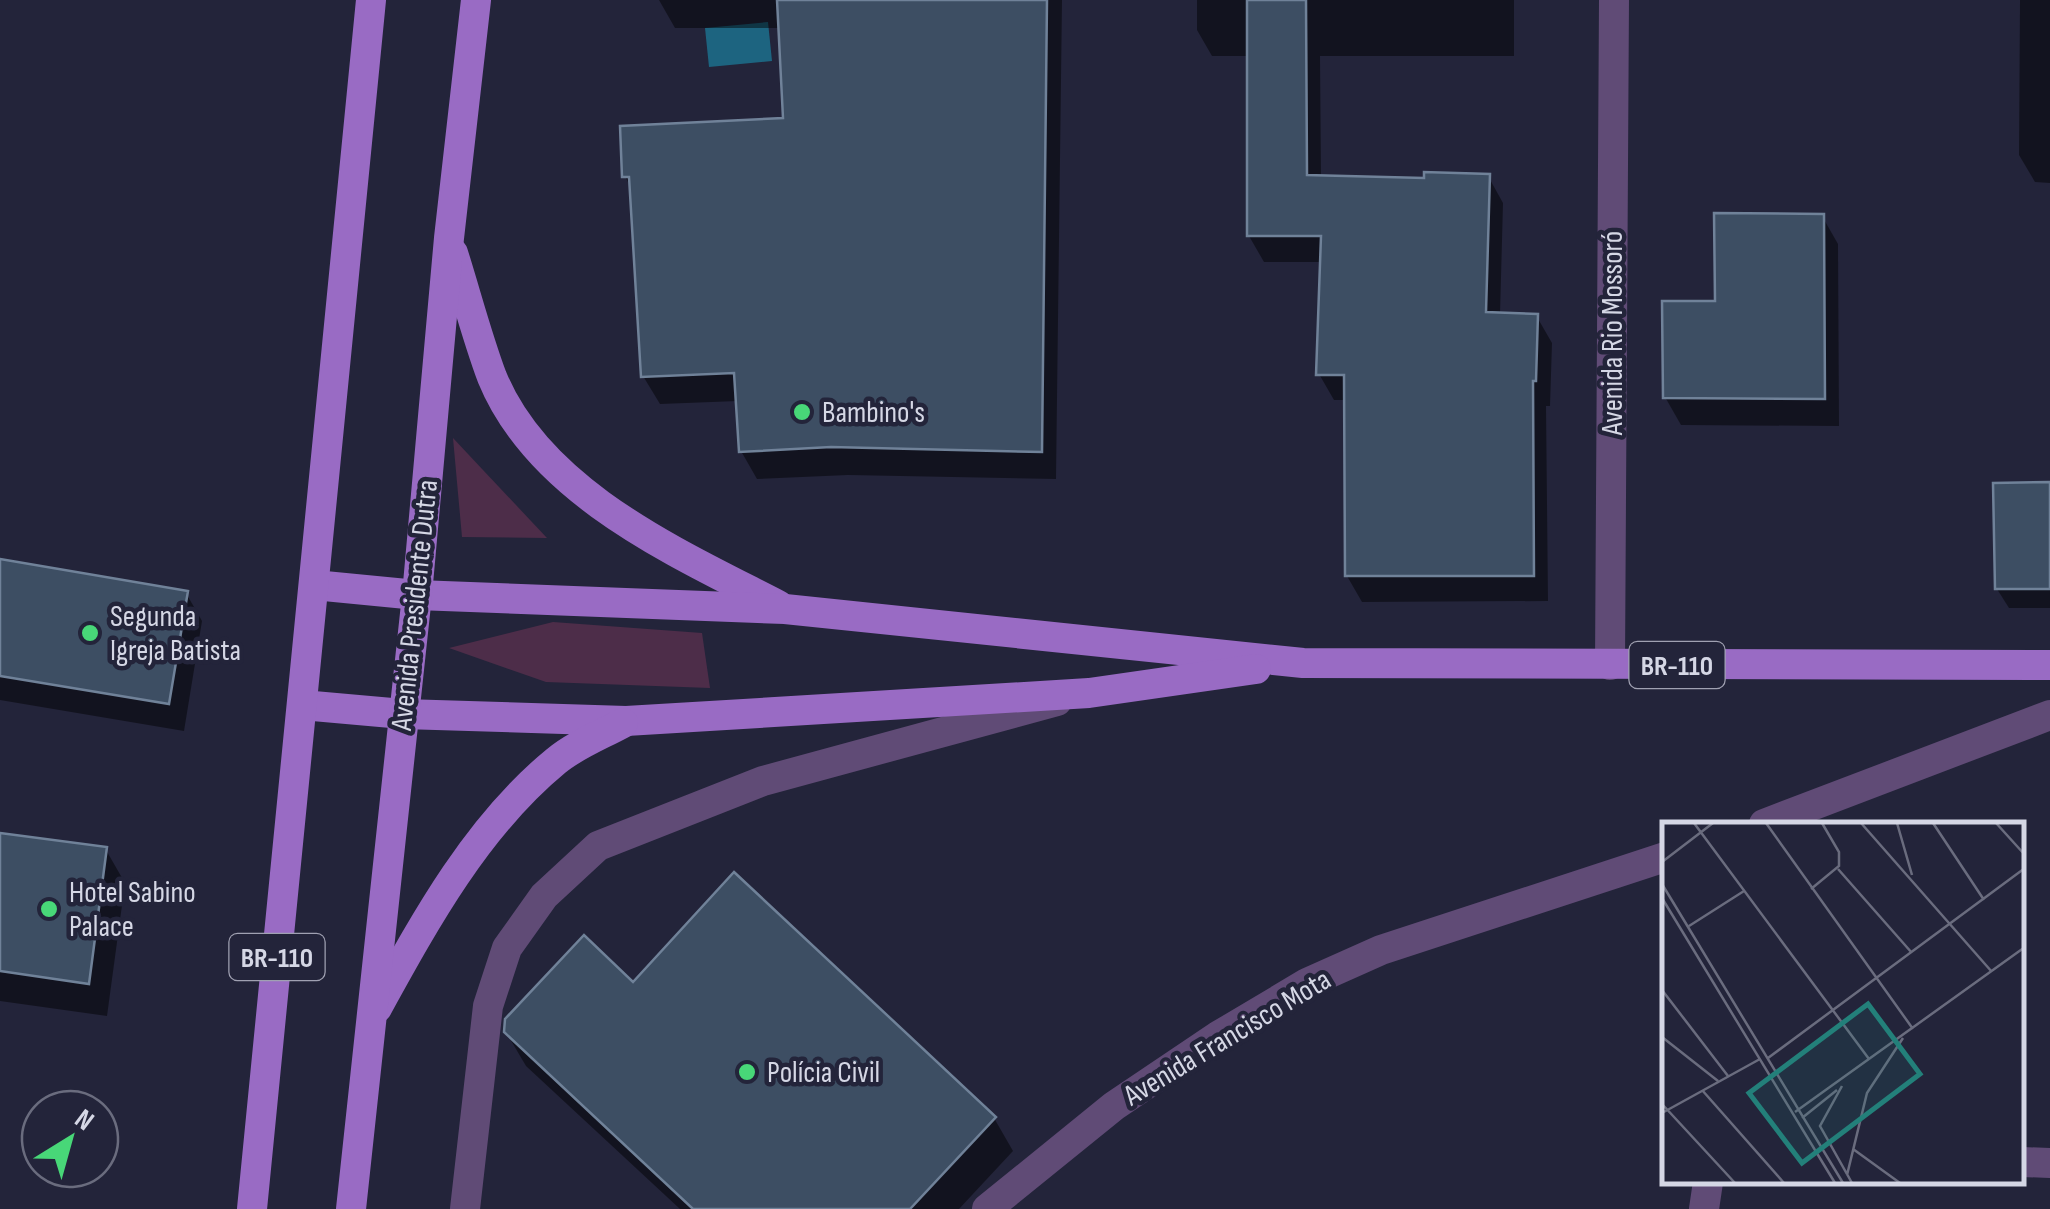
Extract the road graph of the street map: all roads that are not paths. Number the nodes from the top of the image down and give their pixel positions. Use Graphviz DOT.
graph roads {
  1 [pos="370,0"];
  2 [pos="476,0"];
  3 [pos="1614,0"];
  4 [pos="449,238"];
  5 [pos="314,584"];
  6 [pos="417,595"];
  7 [pos="786,609"];
  8 [pos="1304,663"];
  9 [pos="1610,665"];
  10 [pos="2050,665"];
  11 [pos="1089,692"];
  12 [pos="302,705"];
  13 [pos="403,714"];
  14 [pos="2050,715"];
  15 [pos="626,722"];
  16 [pos="1769,822"];
  17 [pos="1662,857"];
  18 [pos="369,1024"];
  19 [pos="1708,1184"];
  20 [pos="252,1209"];
  21 [pos="350,1209"];
  22 [pos="466,1209"];
  23 [pos="988,1209"];
  24 [pos="1704,1209"];
  25 [pos="1720,1209"];
  1 -- 5 [label="main road"];
  2 -- 4 [label="main road, Avenida Presidente Dutra"];
  3 -- 9 [label="street, Avenida Rio Mossoró"];
  4 -- 6 [label="main road, Avenida Presidente Dutra"];
  4 -- 7 [label="main road"];
  5 -- 6 [label="main road, BR-110"];
  5 -- 12 [label="main road, BR-110"];
  6 -- 7 [label="main road, BR-110"];
  6 -- 13 [label="main road, Avenida Presidente Dutra"];
  7 -- 8 [label="main road, BR-110"];
  8 -- 9 [label="main road, BR-110"];
  8 -- 11 [label="main road, BR-110"];
  9 -- 10 [label="main road, BR-110"];
  11 -- 15 [label="main road, BR-110"];
  11 -- 22 [label="street"];
  12 -- 13 [label="main road"];
  12 -- 20 [label="main road, BR-110"];
  13 -- 15 [label="main road"];
  13 -- 18 [label="main road, Avenida Presidente Dutra"];
  14 -- 16 [label="street"];
  15 -- 18 [label="main road"];
  17 -- 23 [label="street, Avenida Francisco Mota"];
  18 -- 21 [label="main road, Avenida Presidente Dutra"];
  19 -- 24 [label="street"];
  24 -- 25 [label="street"];
}
